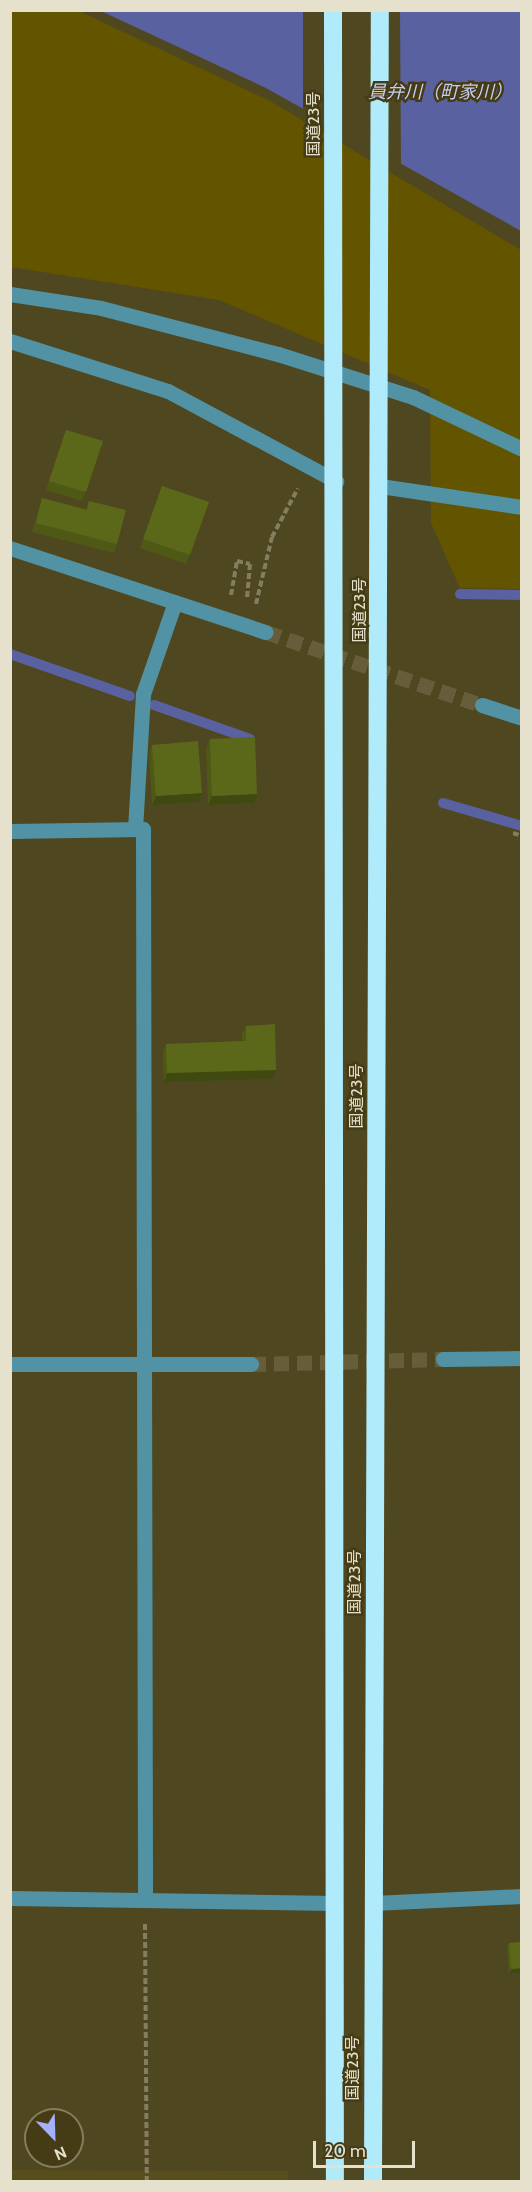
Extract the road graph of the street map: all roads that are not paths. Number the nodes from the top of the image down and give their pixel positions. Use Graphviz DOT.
graph roads {
  1 [pos="333,10"];
  2 [pos="380,10"];
  3 [pos="10,294"];
  4 [pos="10,341"];
  5 [pos="522,449"];
  6 [pos="336,481"];
  7 [pos="380,486"];
  8 [pos="522,507"];
  9 [pos="10,548"];
  10 [pos="175,602"];
  11 [pos="266,632"];
  12 [pos="482,705"];
  13 [pos="522,718"];
  14 [pos="135,828"];
  15 [pos="10,831"];
  16 [pos="522,1358"];
  17 [pos="443,1359"];
  18 [pos="148,1363"];
  19 [pos="10,1364"];
  20 [pos="251,1364"];
  21 [pos="522,1896"];
  22 [pos="145,1897"];
  23 [pos="10,1898"];
  24 [pos="335,1903"];
  25 [pos="373,1903"];
  26 [pos="335,2181"];
  27 [pos="373,2181"];
  1 -- 6 [label="highway, 国道23号"];
  2 -- 7 [label="highway, 国道23号"];
  3 -- 5 [label="street"];
  4 -- 6 [label="street"];
  6 -- 24 [label="highway, 国道23号"];
  7 -- 8 [label="street"];
  7 -- 25 [label="highway, 国道23号"];
  9 -- 10 [label="street"];
  10 -- 11 [label="street"];
  10 -- 14 [label="street"];
  12 -- 13 [label="street"];
  14 -- 15 [label="street"];
  14 -- 18 [label="street"];
  16 -- 17 [label="street"];
  18 -- 19 [label="street"];
  18 -- 20 [label="street"];
  18 -- 22 [label="street"];
  21 -- 25 [label="street"];
  22 -- 23 [label="street"];
  22 -- 24 [label="street"];
  24 -- 26 [label="highway, 国道23号"];
  25 -- 27 [label="highway, 国道23号"];
}
